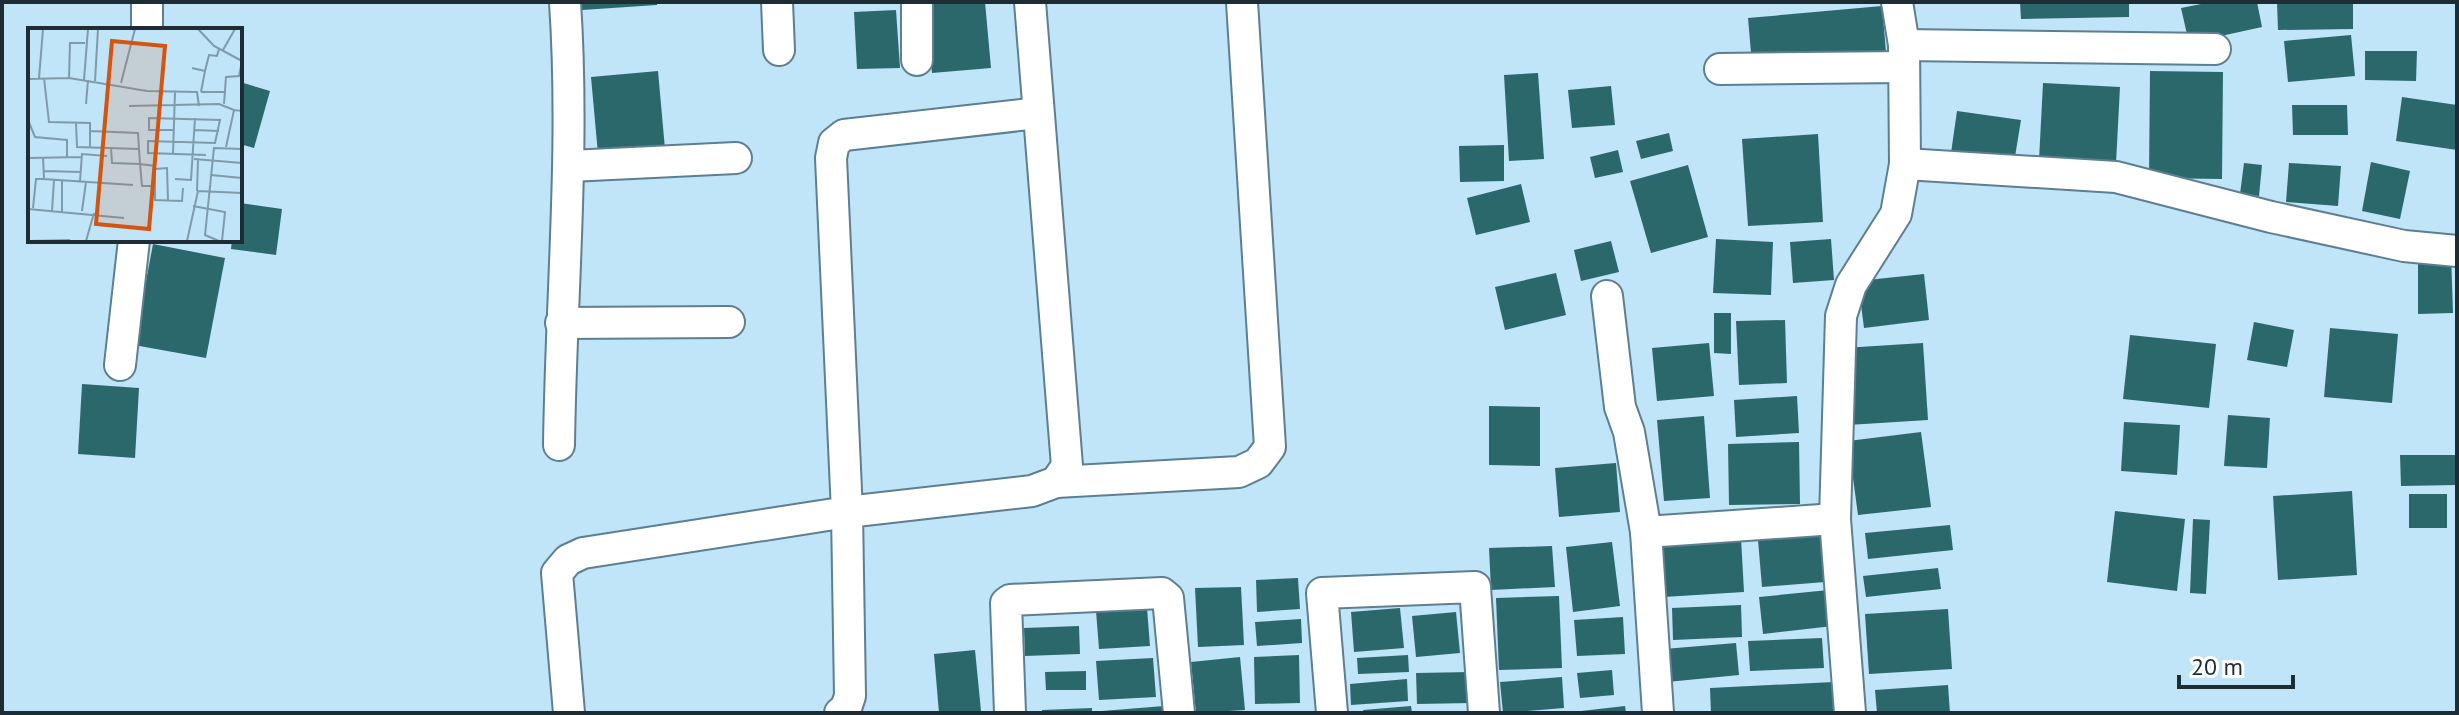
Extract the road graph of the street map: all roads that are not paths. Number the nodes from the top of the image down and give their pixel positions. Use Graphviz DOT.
graph roads {
  1 [pos="147,2"];
  2 [pos="565,2"];
  3 [pos="777,2"];
  4 [pos="917,2"];
  5 [pos="1030,2"];
  6 [pos="1242,2"];
  7 [pos="1897,2"];
  8 [pos="147,28"];
  9 [pos="2215,49"];
  10 [pos="779,50"];
  11 [pos="1904,56"];
  12 [pos="917,60"];
  13 [pos="1720,69"];
  14 [pos="1038,113"];
  15 [pos="736,158"];
  16 [pos="1905,164"];
  17 [pos="570,166"];
  18 [pos="134,242"];
  19 [pos="2457,251"];
  20 [pos="1607,296"];
  21 [pos="729,322"];
  22 [pos="561,323"];
  23 [pos="120,365"];
  24 [pos="559,445"];
  25 [pos="1056,482"];
  26 [pos="847,512"];
  27 [pos="1835,519"];
  28 [pos="1646,532"];
  29 [pos="569,713"];
  30 [pos="840,713"];
  31 [pos="1010,713"];
  32 [pos="1179,713"];
  33 [pos="1332,713"];
  34 [pos="1484,713"];
  35 [pos="1658,713"];
  36 [pos="1850,713"];
  1 -- 8 [label="street"];
  2 -- 17 [label="street"];
  3 -- 10 [label="street"];
  4 -- 12 [label="street"];
  5 -- 14 [label="street"];
  6 -- 25 [label="street"];
  7 -- 11 [label="street"];
  9 -- 11 [label="street"];
  11 -- 13 [label="street"];
  11 -- 16 [label="street"];
  14 -- 25 [label="street"];
  14 -- 26 [label="street"];
  15 -- 17 [label="street"];
  16 -- 19 [label="street"];
  16 -- 27 [label="street"];
  17 -- 22 [label="street"];
  18 -- 23 [label="street"];
  20 -- 28 [label="street"];
  21 -- 22 [label="street"];
  22 -- 24 [label="street"];
  25 -- 26 [label="street"];
  26 -- 29 [label="street"];
  26 -- 30 [label="street"];
  27 -- 28 [label="street"];
  27 -- 36 [label="street"];
  28 -- 35 [label="street"];
  31 -- 32 [label="street"];
  33 -- 34 [label="street"];
}
